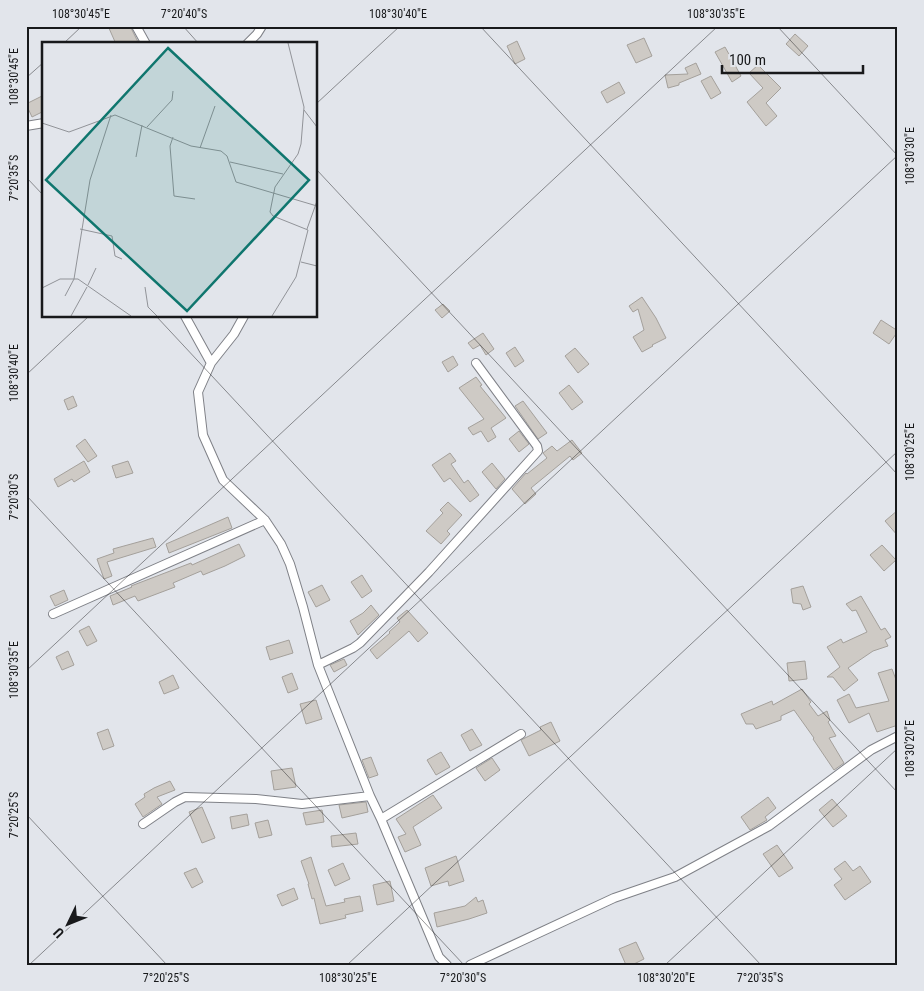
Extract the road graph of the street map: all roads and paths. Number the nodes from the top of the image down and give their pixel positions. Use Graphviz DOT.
graph roads {
  1 [pos="136,26"];
  2 [pos="262,26"];
  3 [pos="145,42"];
  4 [pos="249,42"];
  5 [pos="42,123"];
  6 [pos="26,126"];
  7 [pos="186,318"];
  8 [pos="243,318"];
  9 [pos="211,363"];
  10 [pos="476,363"];
  11 [pos="265,520"];
  12 [pos="53,614"];
  13 [pos="318,665"];
  14 [pos="521,734"];
  15 [pos="898,736"];
  16 [pos="370,796"];
  17 [pos="381,819"];
  18 [pos="143,824"];
  19 [pos="446,965"];
  20 [pos="470,965"];
  1 -- 3 [label="street"];
  2 -- 4 [label="street"];
  5 -- 6 [label="street"];
  7 -- 9 [label="street"];
  8 -- 9 [label="street"];
  9 -- 11 [label="street"];
  10 -- 13 [label="street"];
  11 -- 12 [label="street"];
  11 -- 13 [label="street"];
  13 -- 16 [label="street"];
  14 -- 17 [label="street"];
  15 -- 20 [label="street"];
  16 -- 17 [label="street"];
  16 -- 18 [label="street"];
  17 -- 19 [label="street"];
}
